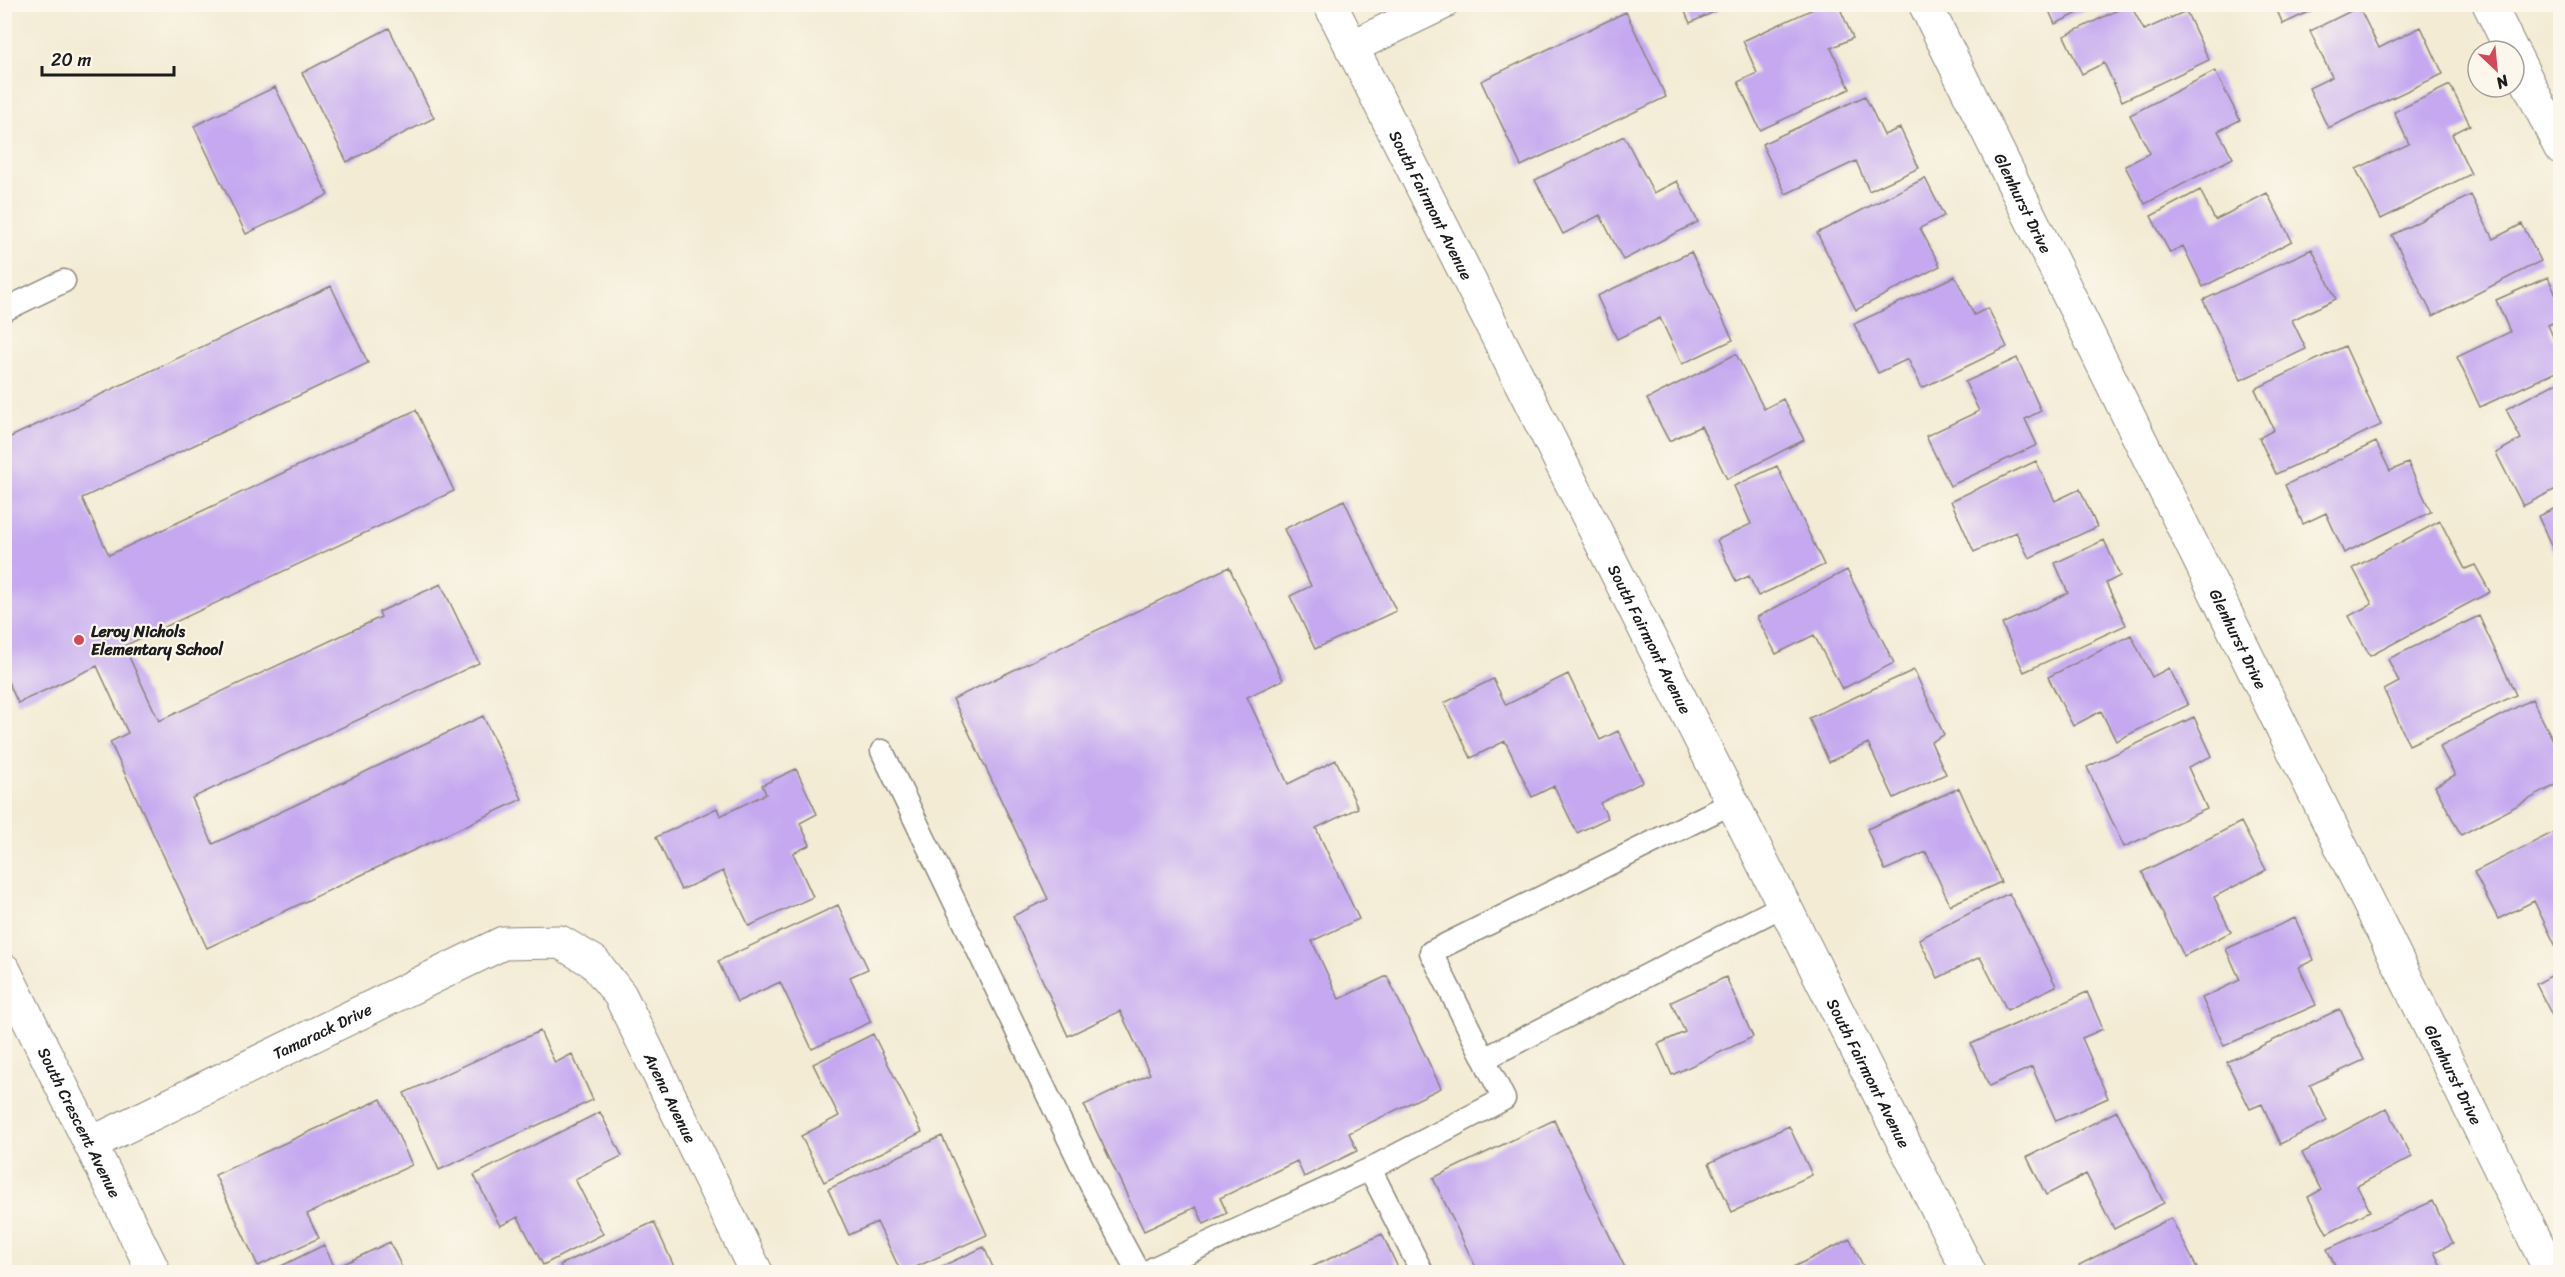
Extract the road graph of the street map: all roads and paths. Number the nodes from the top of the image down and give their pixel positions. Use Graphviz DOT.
graph roads {
  1 [pos="1330,4"];
  2 [pos="1441,4"];
  3 [pos="1925,4"];
  4 [pos="2489,4"];
  5 [pos="2506,39"];
  6 [pos="1352,49"];
  7 [pos="2526,79"];
  8 [pos="2560,147"];
  9 [pos="64,281"];
  10 [pos="4,310"];
  11 [pos="882,751"];
  12 [pos="1732,803"];
  13 [pos="1784,905"];
  14 [pos="560,942"];
  15 [pos="6,976"];
  16 [pos="1484,1059"];
  17 [pos="92,1143"];
  18 [pos="1370,1169"];
  19 [pos="154,1272"];
  20 [pos="756,1272"];
  21 [pos="1138,1272"];
  22 [pos="1150,1272"];
  23 [pos="1422,1272"];
  24 [pos="1969,1272"];
  25 [pos="2551,1272"];
  1 -- 6 [label="street, South Fairmont Avenue"];
  2 -- 6 [label="street"];
  3 -- 25 [label="street, Glenhurst Drive"];
  4 -- 5 [label="street"];
  6 -- 12 [label="street, South Fairmont Avenue"];
  7 -- 8 [label="street"];
  9 -- 10 [label="lane"];
  11 -- 21 [label="lane"];
  12 -- 13 [label="street, South Fairmont Avenue"];
  12 -- 16 [label="lane"];
  13 -- 16 [label="lane"];
  13 -- 24 [label="street, South Fairmont Avenue"];
  14 -- 17 [label="street, Tamarack Drive"];
  14 -- 20 [label="street, Avena Avenue"];
  15 -- 17 [label="street, South Crescent Avenue"];
  16 -- 18 [label="lane"];
  17 -- 19 [label="street, South Crescent Avenue"];
  18 -- 22 [label="lane"];
  18 -- 23 [label="lane"];
}
